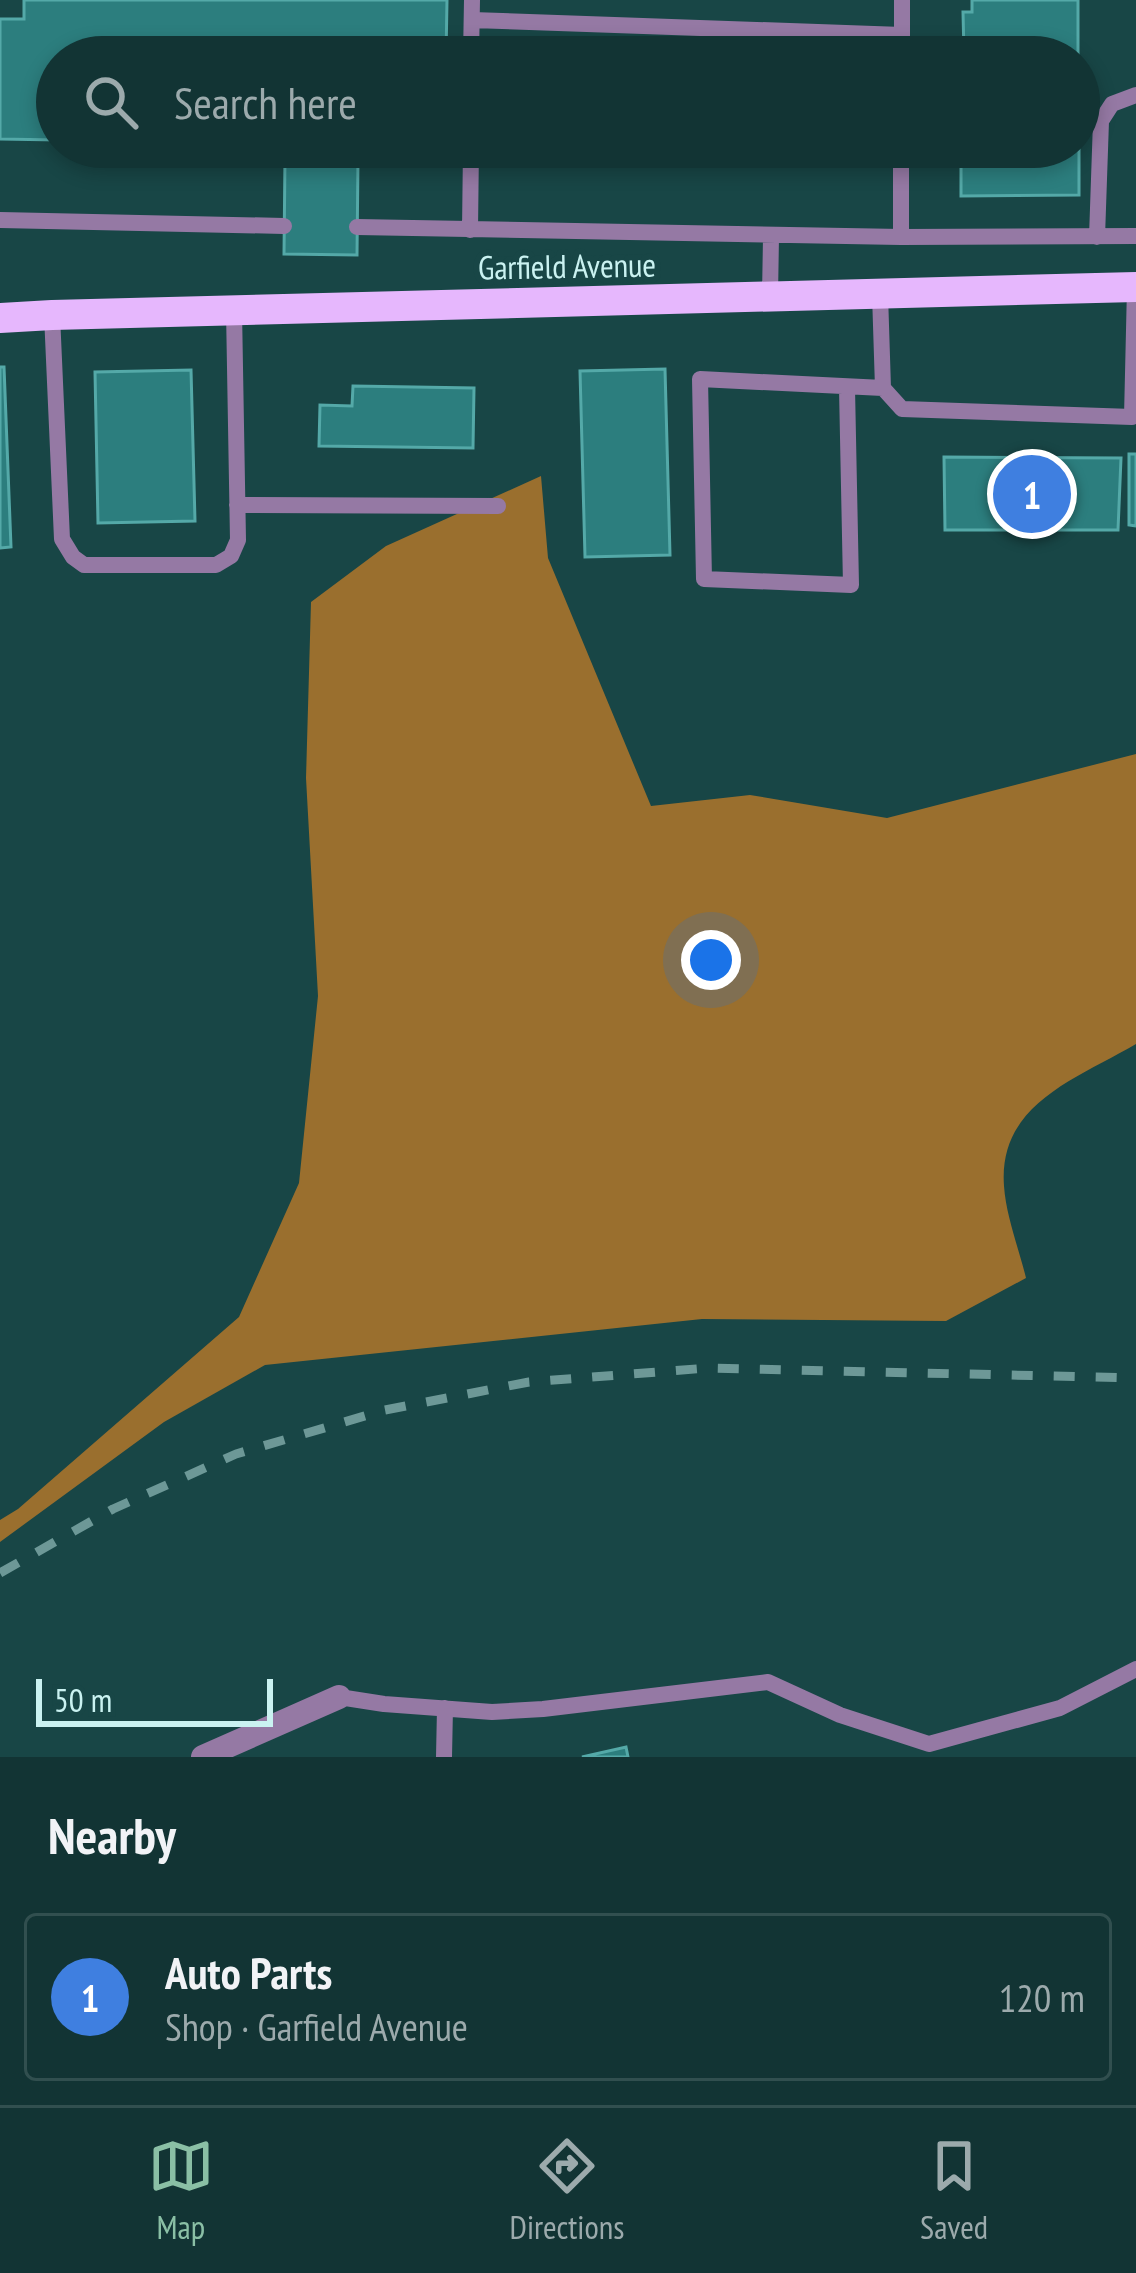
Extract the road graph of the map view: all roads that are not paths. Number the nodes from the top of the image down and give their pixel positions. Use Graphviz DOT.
graph roads {
  1 [pos="472,0"];
  2 [pos="902,0"];
  3 [pos="472,20"];
  4 [pos="902,35"];
  5 [pos="472,36"];
  6 [pos="1136,95"];
  7 [pos="1100,150"];
  8 [pos="471,168"];
  9 [pos="901,168"];
  10 [pos="1099,168"];
  11 [pos="0,220"];
  12 [pos="284,226"];
  13 [pos="357,227"];
  14 [pos="470,230"];
  15 [pos="771,236"];
  16 [pos="1136,236"];
  17 [pos="901,237"];
  18 [pos="1097,237"];
  19 [pos="1136,287"];
  20 [pos="880,294"];
  21 [pos="770,296"];
  22 [pos="234,310"];
  23 [pos="52,315"];
  24 [pos="0,319"];
  25 [pos="848,388"];
  26 [pos="883,388"];
  27 [pos="237,505"];
  28 [pos="498,506"];
  29 [pos="1136,1669"];
  30 [pos="339,1697"];
  31 [pos="445,1708"];
  32 [pos="926,1750"];
  33 [pos="203,1757"];
  34 [pos="444,1757"];
  1 -- 3 [label="lane"];
  2 -- 4 [label="lane"];
  3 -- 4 [label="lane"];
  3 -- 5 [label="lane"];
  6 -- 7 [label="lane"];
  8 -- 14 [label="lane"];
  9 -- 17 [label="lane"];
  10 -- 18 [label="lane"];
  11 -- 12 [label="lane"];
  13 -- 14 [label="lane"];
  14 -- 15 [label="lane"];
  15 -- 17 [label="lane"];
  15 -- 21 [label="lane"];
  16 -- 18 [label="lane"];
  17 -- 18 [label="lane"];
  19 -- 20 [label="main road, Garfield Avenue"];
  19 -- 26 [label="lane"];
  20 -- 21 [label="main road, Garfield Avenue"];
  20 -- 26 [label="lane"];
  21 -- 22 [label="main road, Garfield Avenue"];
  22 -- 23 [label="main road, Garfield Avenue"];
  22 -- 27 [label="lane"];
  23 -- 24 [label="main road, Garfield Avenue"];
  23 -- 27 [label="lane"];
  25 -- 25 [label="lane"];
  25 -- 26 [label="lane"];
  27 -- 28 [label="lane"];
  29 -- 32 [label="lane"];
  30 -- 31 [label="lane"];
  30 -- 33 [label="street"];
  31 -- 32 [label="lane"];
  31 -- 34 [label="lane"];
}
